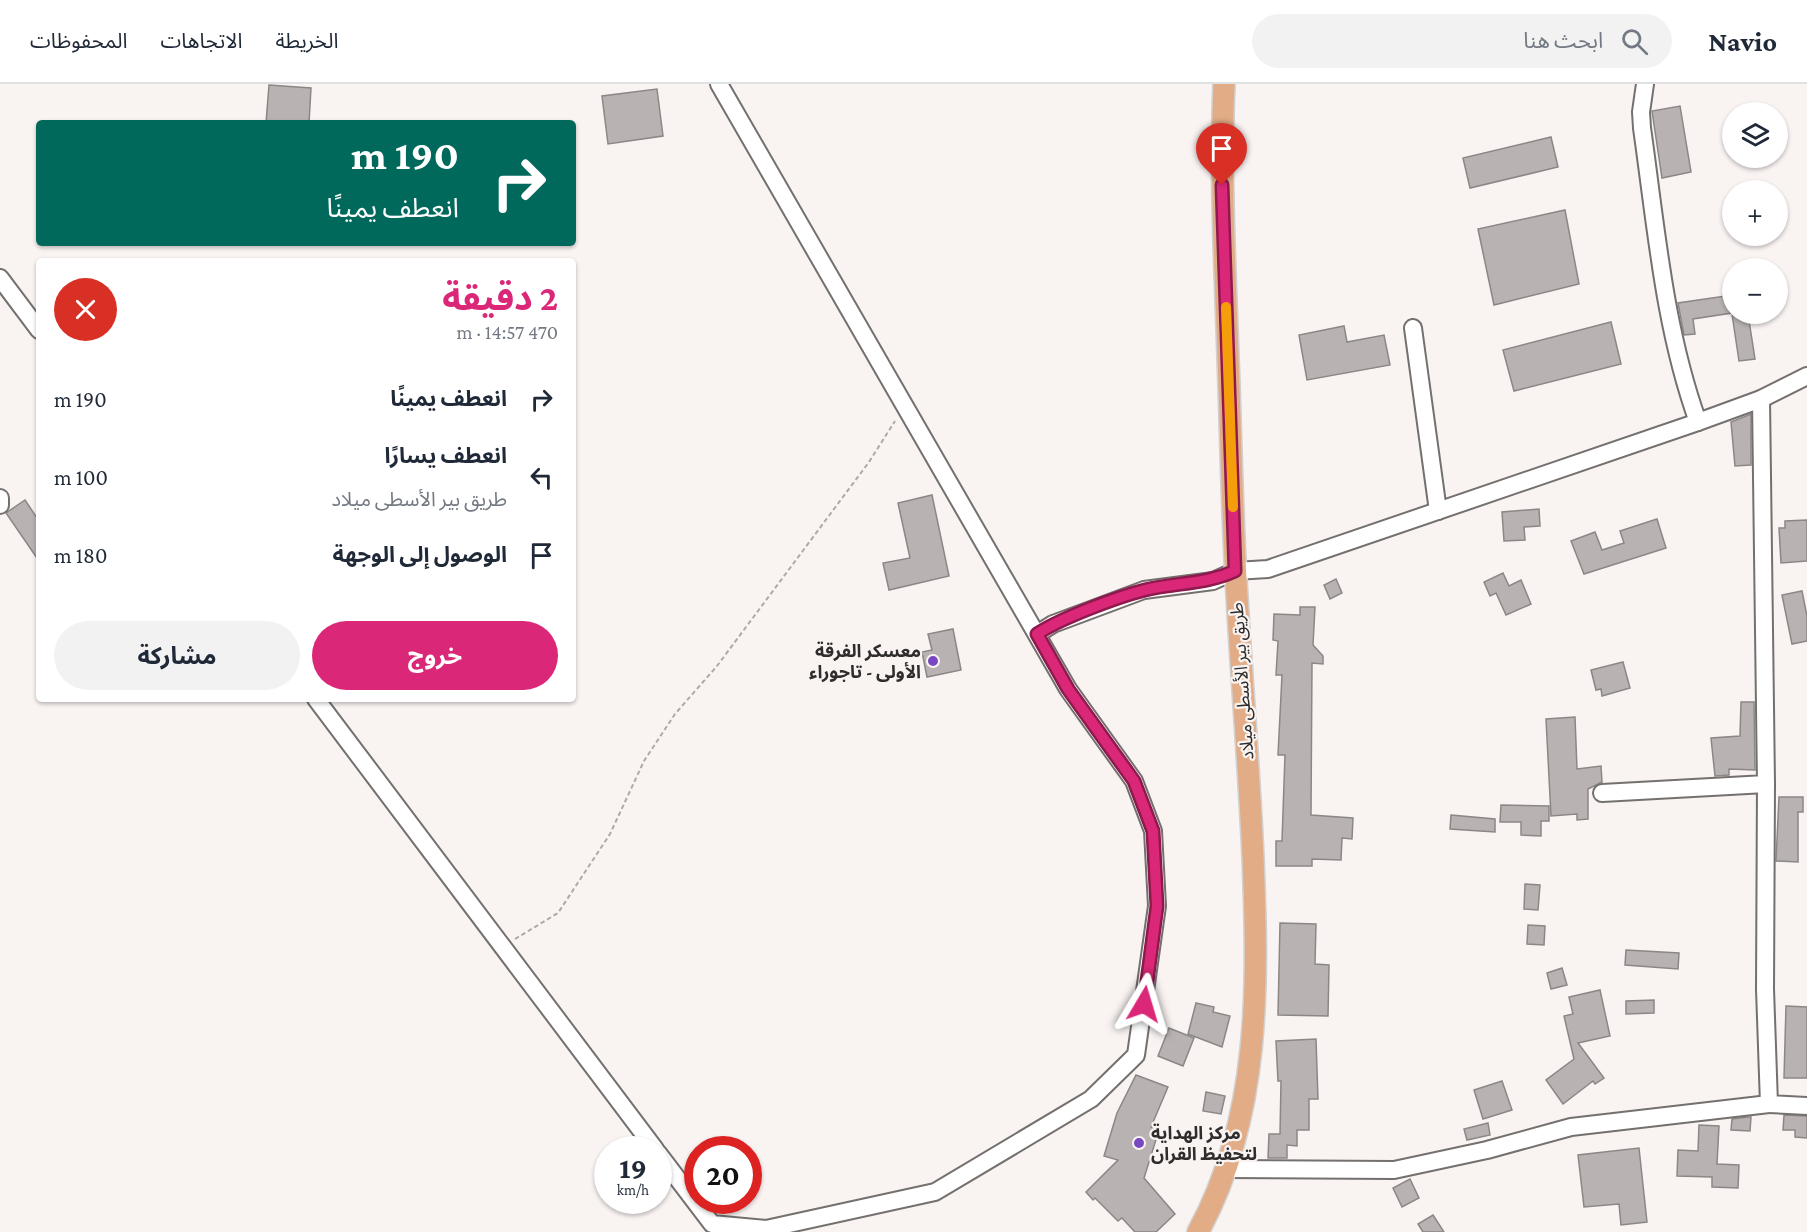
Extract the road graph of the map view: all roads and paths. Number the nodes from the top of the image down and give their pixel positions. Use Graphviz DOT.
graph roads {
  1 [pos="719,84"];
  2 [pos="1224,84"];
  3 [pos="1645,84"];
  4 [pos="0,278"];
  5 [pos="36,326"];
  6 [pos="1413,328"];
  7 [pos="1807,376"];
  8 [pos="1761,399"];
  9 [pos="901,412"];
  10 [pos="1698,422"];
  11 [pos="0,498"];
  12 [pos="0,505"];
  13 [pos="1438,512"];
  14 [pos="1235,571"];
  15 [pos="1037,634"];
  16 [pos="318,702"];
  17 [pos="1766,784"];
  18 [pos="1602,793"];
  19 [pos="502,947"];
  20 [pos="1769,1104"];
  21 [pos="1807,1106"];
  22 [pos="645,1136"];
  23 [pos="1226,1169"];
  24 [pos="672,1171"];
  25 [pos="1198,1232"];
  1 -- 15 [label="street"];
  2 -- 14 [label="main road, طريق بير الأسطى ميلاد"];
  3 -- 10 [label="street"];
  4 -- 5 [label="street"];
  6 -- 13 [label="street"];
  7 -- 8 [label="street"];
  8 -- 10 [label="street"];
  8 -- 17 [label="street"];
  9 -- 19 [label="path"];
  10 -- 13 [label="street"];
  11 -- 12 [label="street"];
  13 -- 14 [label="street"];
  14 -- 15 [label="street"];
  14 -- 23 [label="main road, طريق بير الأسطى ميلاد"];
  15 -- 24 [label="street"];
  16 -- 19 [label="street"];
  17 -- 18 [label="street"];
  17 -- 20 [label="street"];
  19 -- 22 [label="street"];
  20 -- 21 [label="street"];
  20 -- 23 [label="street"];
  23 -- 25 [label="main road, طريق بير الأسطى ميلاد"];
}
